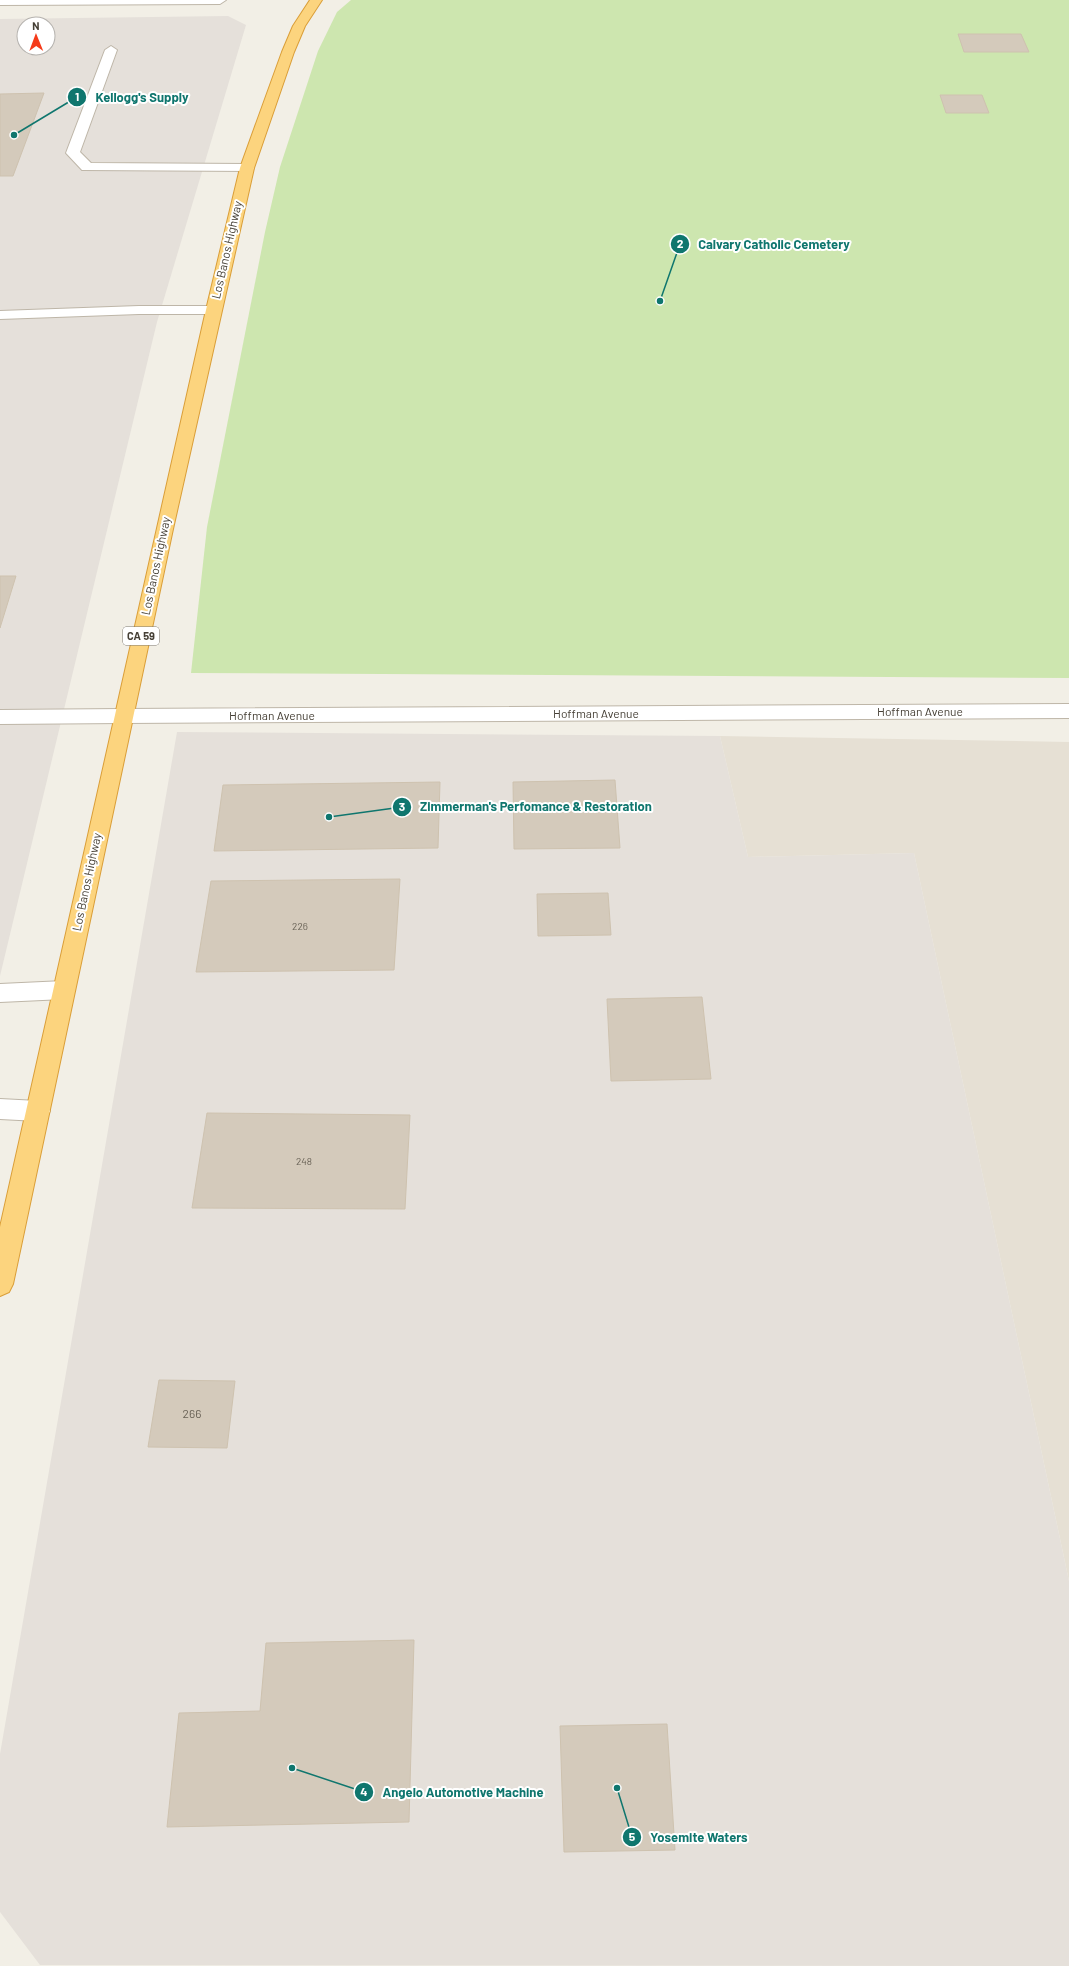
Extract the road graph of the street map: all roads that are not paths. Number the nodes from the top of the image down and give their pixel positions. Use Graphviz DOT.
graph roads {
  1 [pos="220,0"];
  2 [pos="316,0"];
  3 [pos="0,2"];
  4 [pos="111,50"];
  5 [pos="247,168"];
  6 [pos="213,310"];
  7 [pos="0,314"];
  8 [pos="1069,711"];
  9 [pos="123,716"];
  10 [pos="0,717"];
  11 [pos="64,990"];
  12 [pos="0,993"];
  13 [pos="0,1109"];
  14 [pos="38,1111"];
  15 [pos="0,1284"];
  1 -- 3 [label="street"];
  2 -- 5 [label="highway, Los Banos Highway / CA 59"];
  4 -- 5 [label="street"];
  5 -- 6 [label="highway, Los Banos Highway / CA 59"];
  6 -- 7 [label="street"];
  6 -- 9 [label="highway, Los Banos Highway / CA 59"];
  8 -- 9 [label="street, Hoffman Avenue"];
  9 -- 10 [label="street, Hoffman Avenue"];
  9 -- 11 [label="highway, Los Banos Highway / CA 59"];
  11 -- 12 [label="street"];
  11 -- 14 [label="highway, Los Banos Highway / CA 59"];
  13 -- 14 [label="street"];
  14 -- 15 [label="highway, Los Banos Highway / CA 59"];
}
